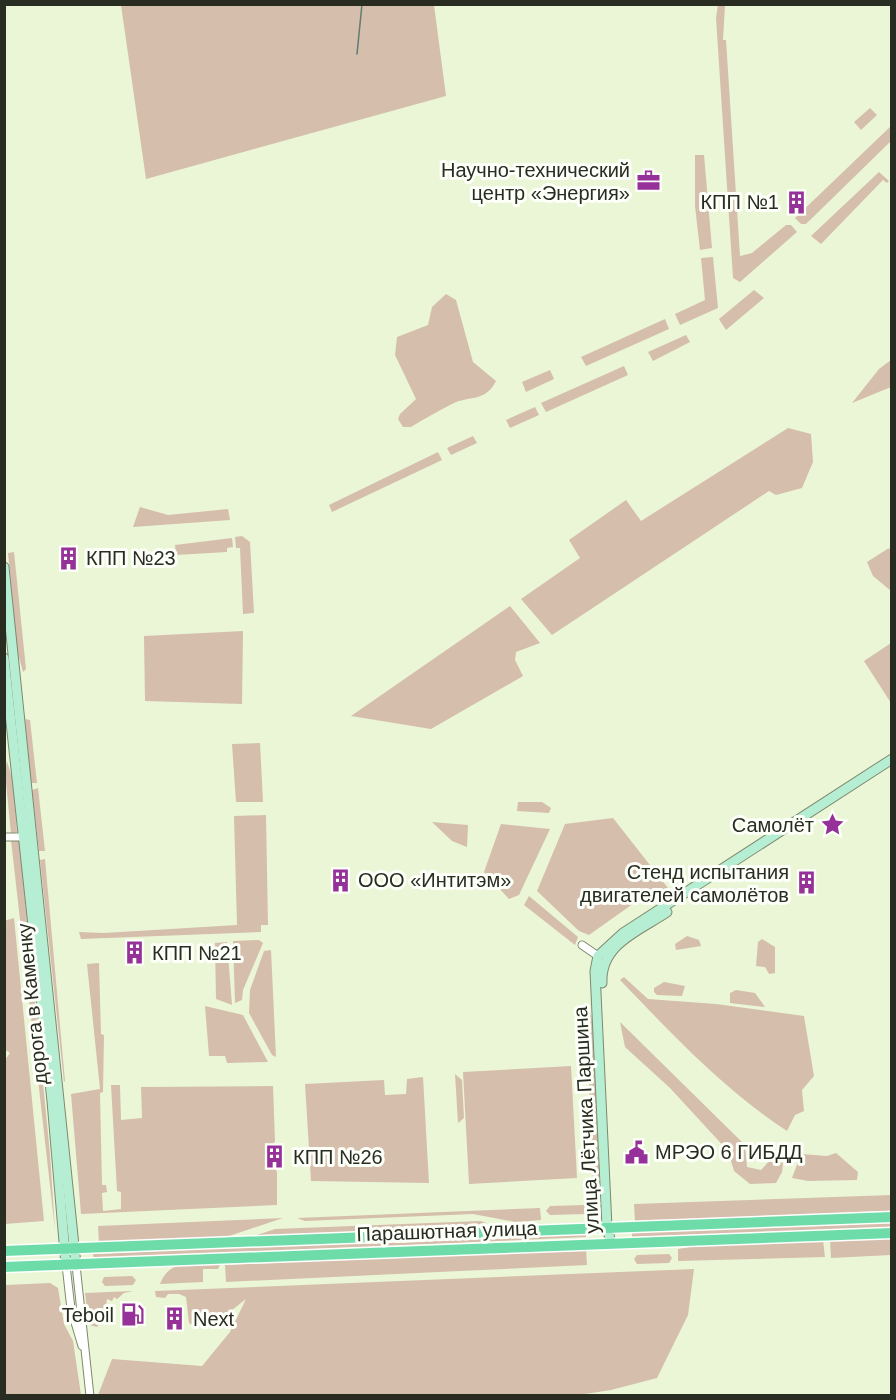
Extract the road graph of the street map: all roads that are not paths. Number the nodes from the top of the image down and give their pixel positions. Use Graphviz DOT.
graph roads {
  1 [pos="4,567"];
  2 [pos="4,658"];
  3 [pos="891,759"];
  4 [pos="891,765"];
  5 [pos="849,790"];
  6 [pos="4,837"];
  7 [pos="23,837"];
  8 [pos="582,945"];
  9 [pos="600,961"];
  10 [pos="891,1217"];
  11 [pos="610,1227"];
  12 [pos="891,1233"];
  13 [pos="611,1243"];
  14 [pos="69,1249"];
  15 [pos="4,1251"];
  16 [pos="71,1265"];
  17 [pos="4,1268"];
  18 [pos="90,1395"];
  1 -- 14 [label="main road, дорога в Каменку"];
  2 -- 7 [label="main road, дорога в Каменку"];
  3 -- 5 [label="main road"];
  4 -- 5 [label="main road"];
  5 -- 9 [label="main road"];
  6 -- 7 [label="street"];
  7 -- 14 [label="main road, дорога в Каменку"];
  8 -- 9 [label="street"];
  9 -- 11 [label="main road, улица Лётчика Паршина"];
  10 -- 11 [label="main road, Парашютная улица"];
  11 -- 13 [label="main road, улица Лётчика Паршина"];
  11 -- 14 [label="main road, Парашютная улица"];
  12 -- 13 [label="main road, Парашютная улица"];
  13 -- 16 [label="main road, Парашютная улица"];
  14 -- 15 [label="main road, Парашютная улица"];
  14 -- 16 [label="main road, дорога в Каменку"];
  16 -- 17 [label="main road, Парашютная улица"];
  16 -- 18 [label="street, дорога в Каменку"];
}
